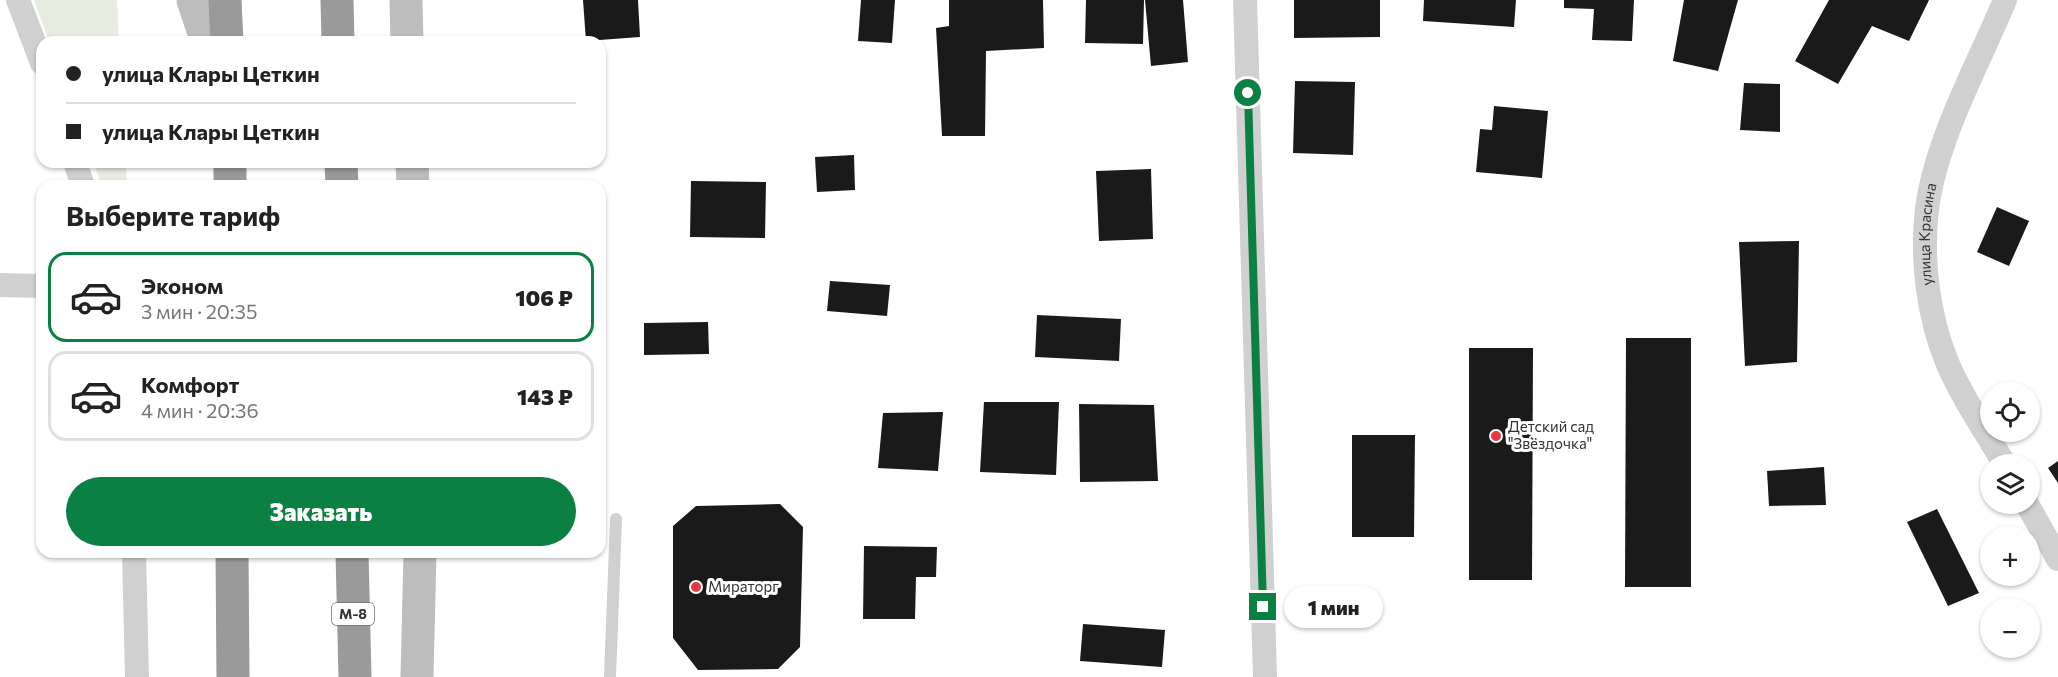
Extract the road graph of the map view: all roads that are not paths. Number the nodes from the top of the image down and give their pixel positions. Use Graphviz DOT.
graph roads {
  1 [pos="18,0"];
  2 [pos="193,0"];
  3 [pos="225,0"];
  4 [pos="337,0"];
  5 [pos="406,0"];
  6 [pos="1245,0"];
  7 [pos="2005,0"];
  8 [pos="205,36"];
  9 [pos="227,36"];
  10 [pos="338,36"];
  11 [pos="407,36"];
  12 [pos="36,47"];
  13 [pos="0,285"];
  14 [pos="36,286"];
  15 [pos="1999,454"];
  16 [pos="2033,514"];
  17 [pos="616,519"];
  18 [pos="134,558"];
  19 [pos="232,558"];
  20 [pos="352,558"];
  21 [pos="420,558"];
  22 [pos="2058,559"];
  23 [pos="137,677"];
  24 [pos="233,677"];
  25 [pos="355,677"];
  26 [pos="417,677"];
  27 [pos="610,677"];
  28 [pos="1265,677"];
  1 -- 12 [label="street"];
  2 -- 8 [label="street"];
  3 -- 9 [label="highway"];
  4 -- 10 [label="highway"];
  5 -- 11 [label="street"];
  6 -- 28 [label="street"];
  7 -- 15 [label="street, улица Красина"];
  13 -- 14 [label="street"];
  16 -- 22 [label="street"];
  17 -- 27 [label="lane"];
  18 -- 23 [label="street"];
  19 -- 24 [label="highway"];
  20 -- 25 [label="highway, М-8"];
  21 -- 26 [label="street"];
}
